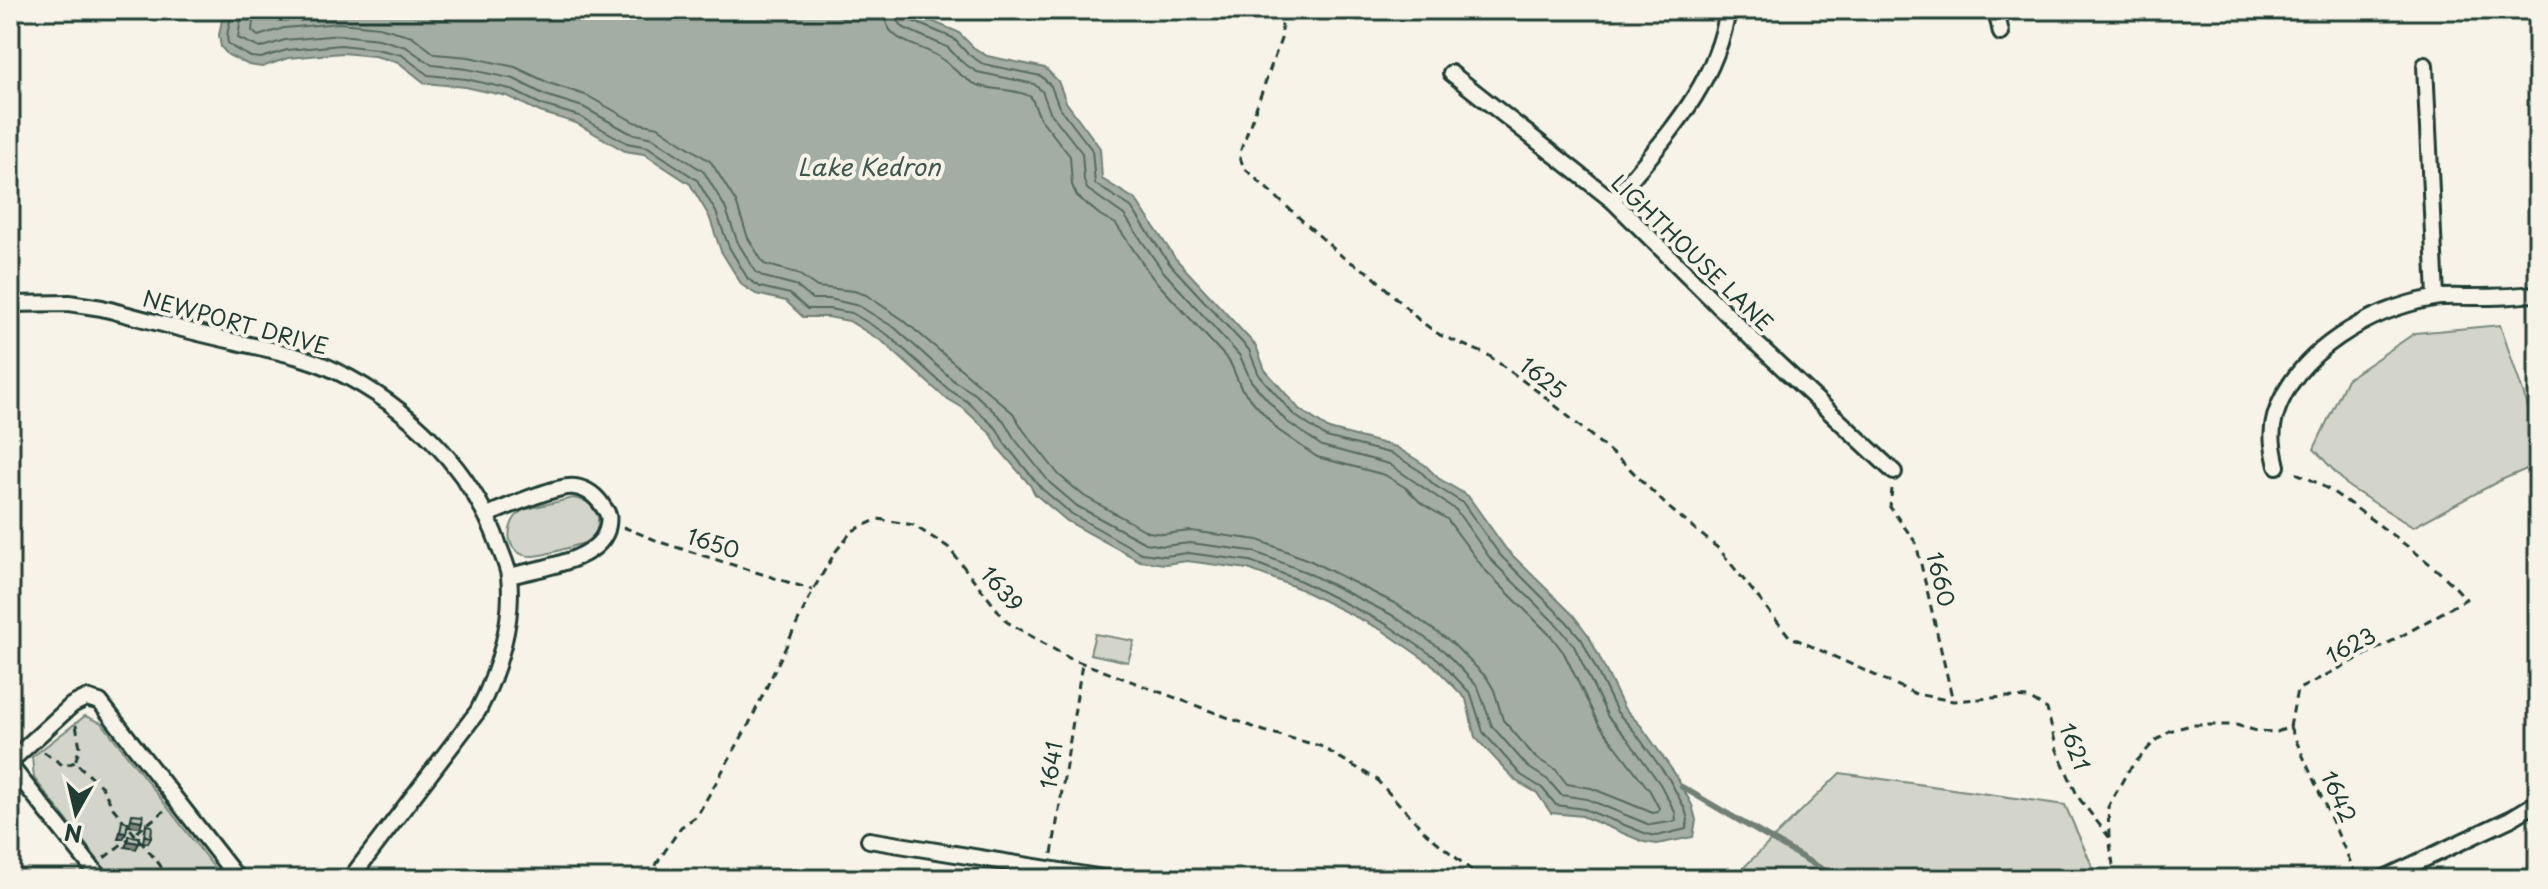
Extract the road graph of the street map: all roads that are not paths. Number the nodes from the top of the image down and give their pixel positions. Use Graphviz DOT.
graph roads {
  1 [pos="1728,10"];
  2 [pos="1996,10"];
  3 [pos="2001,33"];
  4 [pos="2425,65"];
  5 [pos="1451,73"];
  6 [pos="1613,201"];
  7 [pos="2538,293"];
  8 [pos="2436,297"];
  9 [pos="10,304"];
  10 [pos="2277,466"];
  11 [pos="1894,472"];
  12 [pos="487,515"];
  13 [pos="510,576"];
  14 [pos="2538,802"];
  15 [pos="869,840"];
  16 [pos="1042,872"];
  17 [pos="96,874"];
  18 [pos="238,879"];
  19 [pos="350,879"];
  20 [pos="1110,879"];
  21 [pos="2382,879"];
  1 -- 6 [label="street"];
  2 -- 3 [label="street"];
  4 -- 8 [label="street"];
  5 -- 6 [label="street, LIGHTHOUSE LANE"];
  6 -- 11 [label="street, LIGHTHOUSE LANE"];
  7 -- 8 [label="street"];
  8 -- 10 [label="street"];
  9 -- 12 [label="street, NEWPORT DRIVE"];
  12 -- 13 [label="street, NEWPORT DRIVE"];
  12 -- 13 [label="street"];
  13 -- 19 [label="street, NEWPORT DRIVE"];
  14 -- 21 [label="street"];
  15 -- 16 [label="street"];
  16 -- 20 [label="street"];
  17 -- 18 [label="street"];
}
